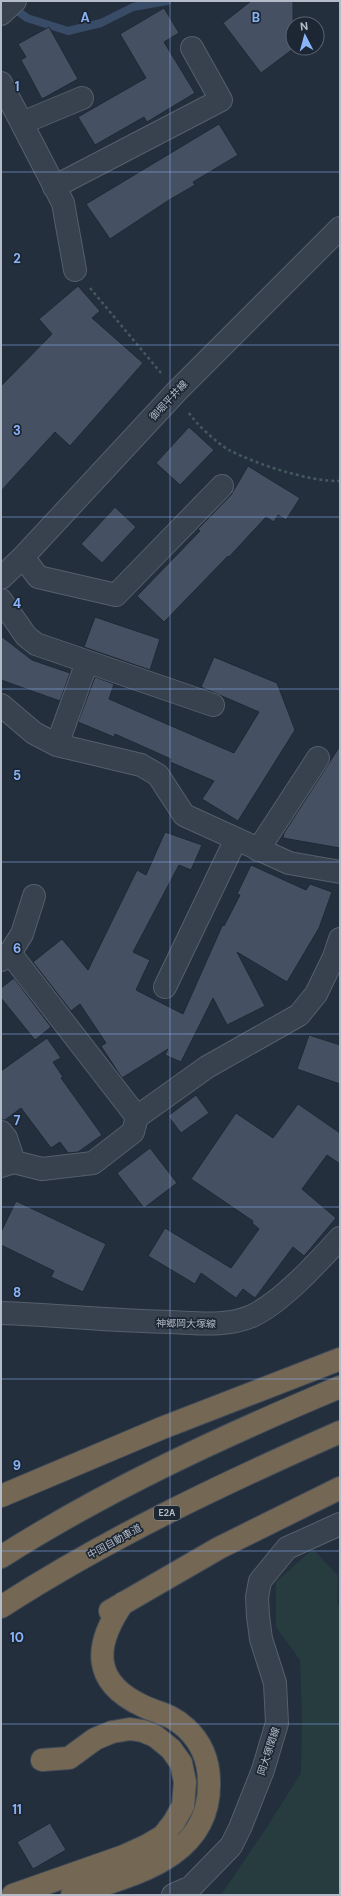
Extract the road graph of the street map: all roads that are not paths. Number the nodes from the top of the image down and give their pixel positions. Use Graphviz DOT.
graph roads {
  1 [pos="15,1"];
  2 [pos="1,14"];
  3 [pos="192,48"];
  4 [pos="1,82"];
  5 [pos="82,98"];
  6 [pos="22,123"];
  7 [pos="54,187"];
  8 [pos="340,228"];
  9 [pos="75,270"];
  10 [pos="222,486"];
  11 [pos="23,557"];
  12 [pos="1,578"];
  13 [pos="1,600"];
  14 [pos="87,662"];
  15 [pos="1,705"];
  16 [pos="213,705"];
  17 [pos="57,745"];
  18 [pos="318,758"];
  19 [pos="236,839"];
  20 [pos="258,850"];
  21 [pos="340,872"];
  22 [pos="34,896"];
  23 [pos="338,952"];
  24 [pos="5,956"];
  25 [pos="165,987"];
  26 [pos="137,1117"];
  27 [pos="1,1132"];
  28 [pos="7,1164"];
  29 [pos="340,1238"];
  30 [pos="1,1313"];
  31 [pos="340,1359"];
  32 [pos="340,1387"];
  33 [pos="340,1432"];
  34 [pos="340,1488"];
  35 [pos="1,1496"];
  36 [pos="340,1524"];
  37 [pos="1,1557"];
  38 [pos="1,1607"];
  39 [pos="42,1760"];
  40 [pos="13,1895"];
  41 [pos="72,1895"];
  42 [pos="173,1895"];
  1 -- 2 [label="street"];
  3 -- 7 [label="street"];
  4 -- 6 [label="street"];
  5 -- 6 [label="street"];
  6 -- 7 [label="street"];
  7 -- 9 [label="street"];
  8 -- 11 [label="street, 御堀平井線"];
  10 -- 11 [label="street"];
  11 -- 12 [label="street, 御堀平井線"];
  13 -- 14 [label="street"];
  14 -- 16 [label="street"];
  14 -- 17 [label="street"];
  15 -- 17 [label="street"];
  17 -- 19 [label="street"];
  18 -- 20 [label="street"];
  19 -- 20 [label="street"];
  19 -- 25 [label="street"];
  20 -- 21 [label="street"];
  22 -- 24 [label="street"];
  23 -- 26 [label="street"];
  24 -- 26 [label="street"];
  26 -- 28 [label="street"];
  27 -- 28 [label="street"];
  29 -- 30 [label="street, 神郷岡大塚線"];
  31 -- 35 [label="highway"];
  32 -- 37 [label="highway"];
  33 -- 38 [label="highway, 中国自動車道 / E2A"];
  34 -- 41 [label="highway"];
  36 -- 42 [label="street, 岡大塚閏線"];
  39 -- 40 [label="highway"];
}
